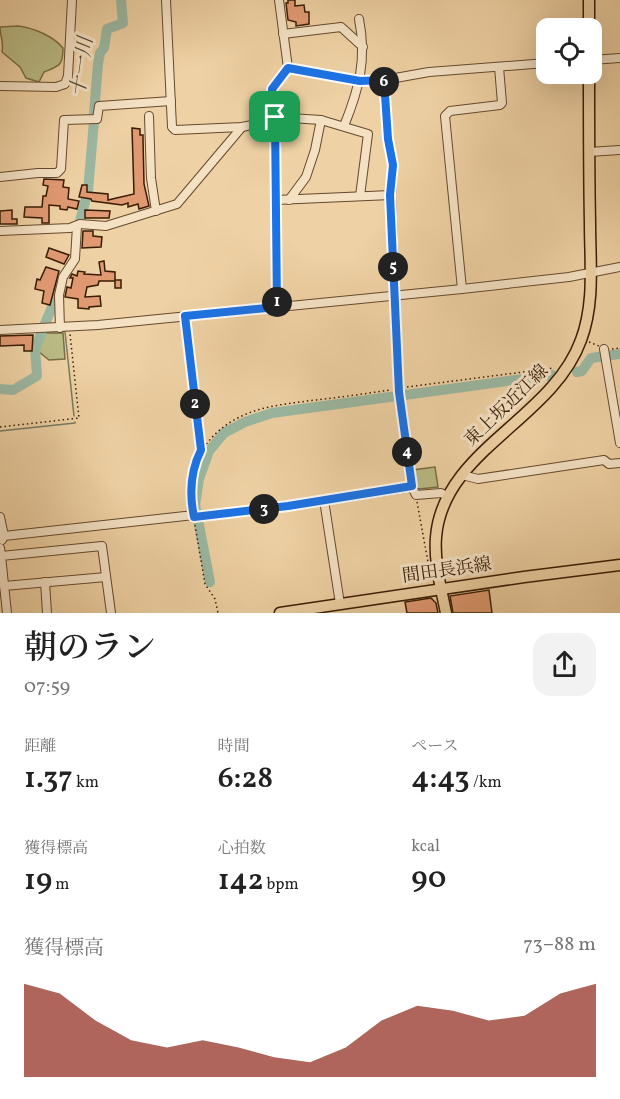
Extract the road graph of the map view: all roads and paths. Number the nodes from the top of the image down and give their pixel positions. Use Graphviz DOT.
graph roads {
  1 [pos="72,0"];
  2 [pos="166,0"];
  3 [pos="279,0"];
  4 [pos="589,0"];
  5 [pos="589,18"];
  6 [pos="359,20"];
  7 [pos="283,34"];
  8 [pos="363,47"];
  9 [pos="620,58"];
  10 [pos="602,59"];
  11 [pos="536,64"];
  12 [pos="499,67"];
  13 [pos="288,68"];
  14 [pos="384,80"];
  15 [pos="360,81"];
  16 [pos="589,84"];
  17 [pos="0,86"];
  18 [pos="171,101"];
  19 [pos="149,116"];
  20 [pos="275,118"];
  21 [pos="321,120"];
  22 [pos="344,126"];
  23 [pos="242,127"];
  24 [pos="620,150"];
  25 [pos="589,152"];
  26 [pos="0,177"];
  27 [pos="390,195"];
  28 [pos="360,196"];
  29 [pos="276,200"];
  30 [pos="289,200"];
  31 [pos="156,211"];
  32 [pos="77,226"];
  33 [pos="0,231"];
  34 [pos="620,267"];
  35 [pos="590,273"];
  36 [pos="462,289"];
  37 [pos="394,296"];
  38 [pos="277,307"];
  39 [pos="185,316"];
  40 [pos="65,327"];
  41 [pos="0,330"];
  42 [pos="604,349"];
  43 [pos="567,369"];
  44 [pos="400,393"];
  45 [pos="0,427"];
  46 [pos="620,442"];
  47 [pos="201,450"];
  48 [pos="620,463"];
  49 [pos="462,475"];
  50 [pos="414,491"];
  51 [pos="447,496"];
  52 [pos="324,500"];
  53 [pos="194,516"];
  54 [pos="0,522"];
  55 [pos="4,536"];
  56 [pos="0,547"];
  57 [pos="1,556"];
  58 [pos="620,565"];
  59 [pos="429,568"];
  60 [pos="106,577"];
  61 [pos="45,582"];
  62 [pos="4,586"];
  63 [pos="441,589"];
  64 [pos="340,604"];
  65 [pos="7,613"];
  66 [pos="47,613"];
  67 [pos="111,613"];
  68 [pos="218,613"];
  69 [pos="280,613"];
  70 [pos="446,613"];
  1 -- 17 [label="street"];
  2 -- 18 [label="street"];
  3 -- 7 [label="street"];
  4 -- 5 [label="main road"];
  6 -- 8 [label="street"];
  7 -- 8 [label="street"];
  7 -- 13 [label="street"];
  8 -- 15 [label="street"];
  9 -- 10 [label="street"];
  11 -- 12 [label="street"];
  12 -- 14 [label="street"];
  12 -- 36 [label="street"];
  13 -- 15 [label="street"];
  13 -- 20 [label="street"];
  14 -- 15 [label="street"];
  14 -- 27 [label="street"];
  15 -- 22 [label="street"];
  16 -- 25 [label="main road, 東上坂近江線"];
  18 -- 23 [label="street"];
  18 -- 26 [label="street"];
  19 -- 31 [label="street"];
  20 -- 21 [label="street"];
  20 -- 23 [label="street"];
  20 -- 29 [label="street"];
  21 -- 22 [label="street"];
  21 -- 30 [label="street"];
  22 -- 28 [label="street"];
  23 -- 31 [label="street"];
  24 -- 25 [label="street"];
  25 -- 35 [label="main road, 東上坂近江線"];
  27 -- 28 [label="street"];
  27 -- 37 [label="street"];
  28 -- 30 [label="street"];
  29 -- 30 [label="street"];
  29 -- 38 [label="street"];
  31 -- 32 [label="street"];
  32 -- 33 [label="street"];
  32 -- 40 [label="street"];
  34 -- 35 [label="street"];
  35 -- 36 [label="street"];
  35 -- 43 [label="main road, 東上坂近江線"];
  36 -- 37 [label="street"];
  37 -- 38 [label="street"];
  37 -- 44 [label="street"];
  38 -- 39 [label="street"];
  39 -- 40 [label="street"];
  39 -- 47 [label="path"];
  40 -- 41 [label="street"];
  40 -- 45 [label="path"];
  42 -- 46 [label="street"];
  43 -- 44 [label="path"];
  43 -- 49 [label="main road, 東上坂近江線"];
  44 -- 47 [label="path"];
  44 -- 50 [label="street"];
  47 -- 53 [label="path"];
  48 -- 49 [label="street"];
  49 -- 51 [label="main road, 東上坂近江線"];
  50 -- 51 [label="street"];
  50 -- 52 [label="street"];
  50 -- 59 [label="path"];
  51 -- 63 [label="main road, 東上坂近江線"];
  52 -- 53 [label="street"];
  52 -- 64 [label="street"];
  53 -- 55 [label="street"];
  53 -- 68 [label="path"];
  54 -- 55 [label="street"];
  55 -- 56 [label="street"];
  56 -- 57 [label="street"];
  57 -- 60 [label="street"];
  57 -- 62 [label="street"];
  58 -- 63 [label="main road, 間田長浜線"];
  60 -- 61 [label="street"];
  60 -- 67 [label="street"];
  61 -- 62 [label="street"];
  61 -- 66 [label="street"];
  62 -- 65 [label="street"];
  63 -- 64 [label="main road, 間田長浜線"];
  63 -- 70 [label="main road, 東上坂近江線"];
  64 -- 69 [label="main road, 間田長浜線"];
}
